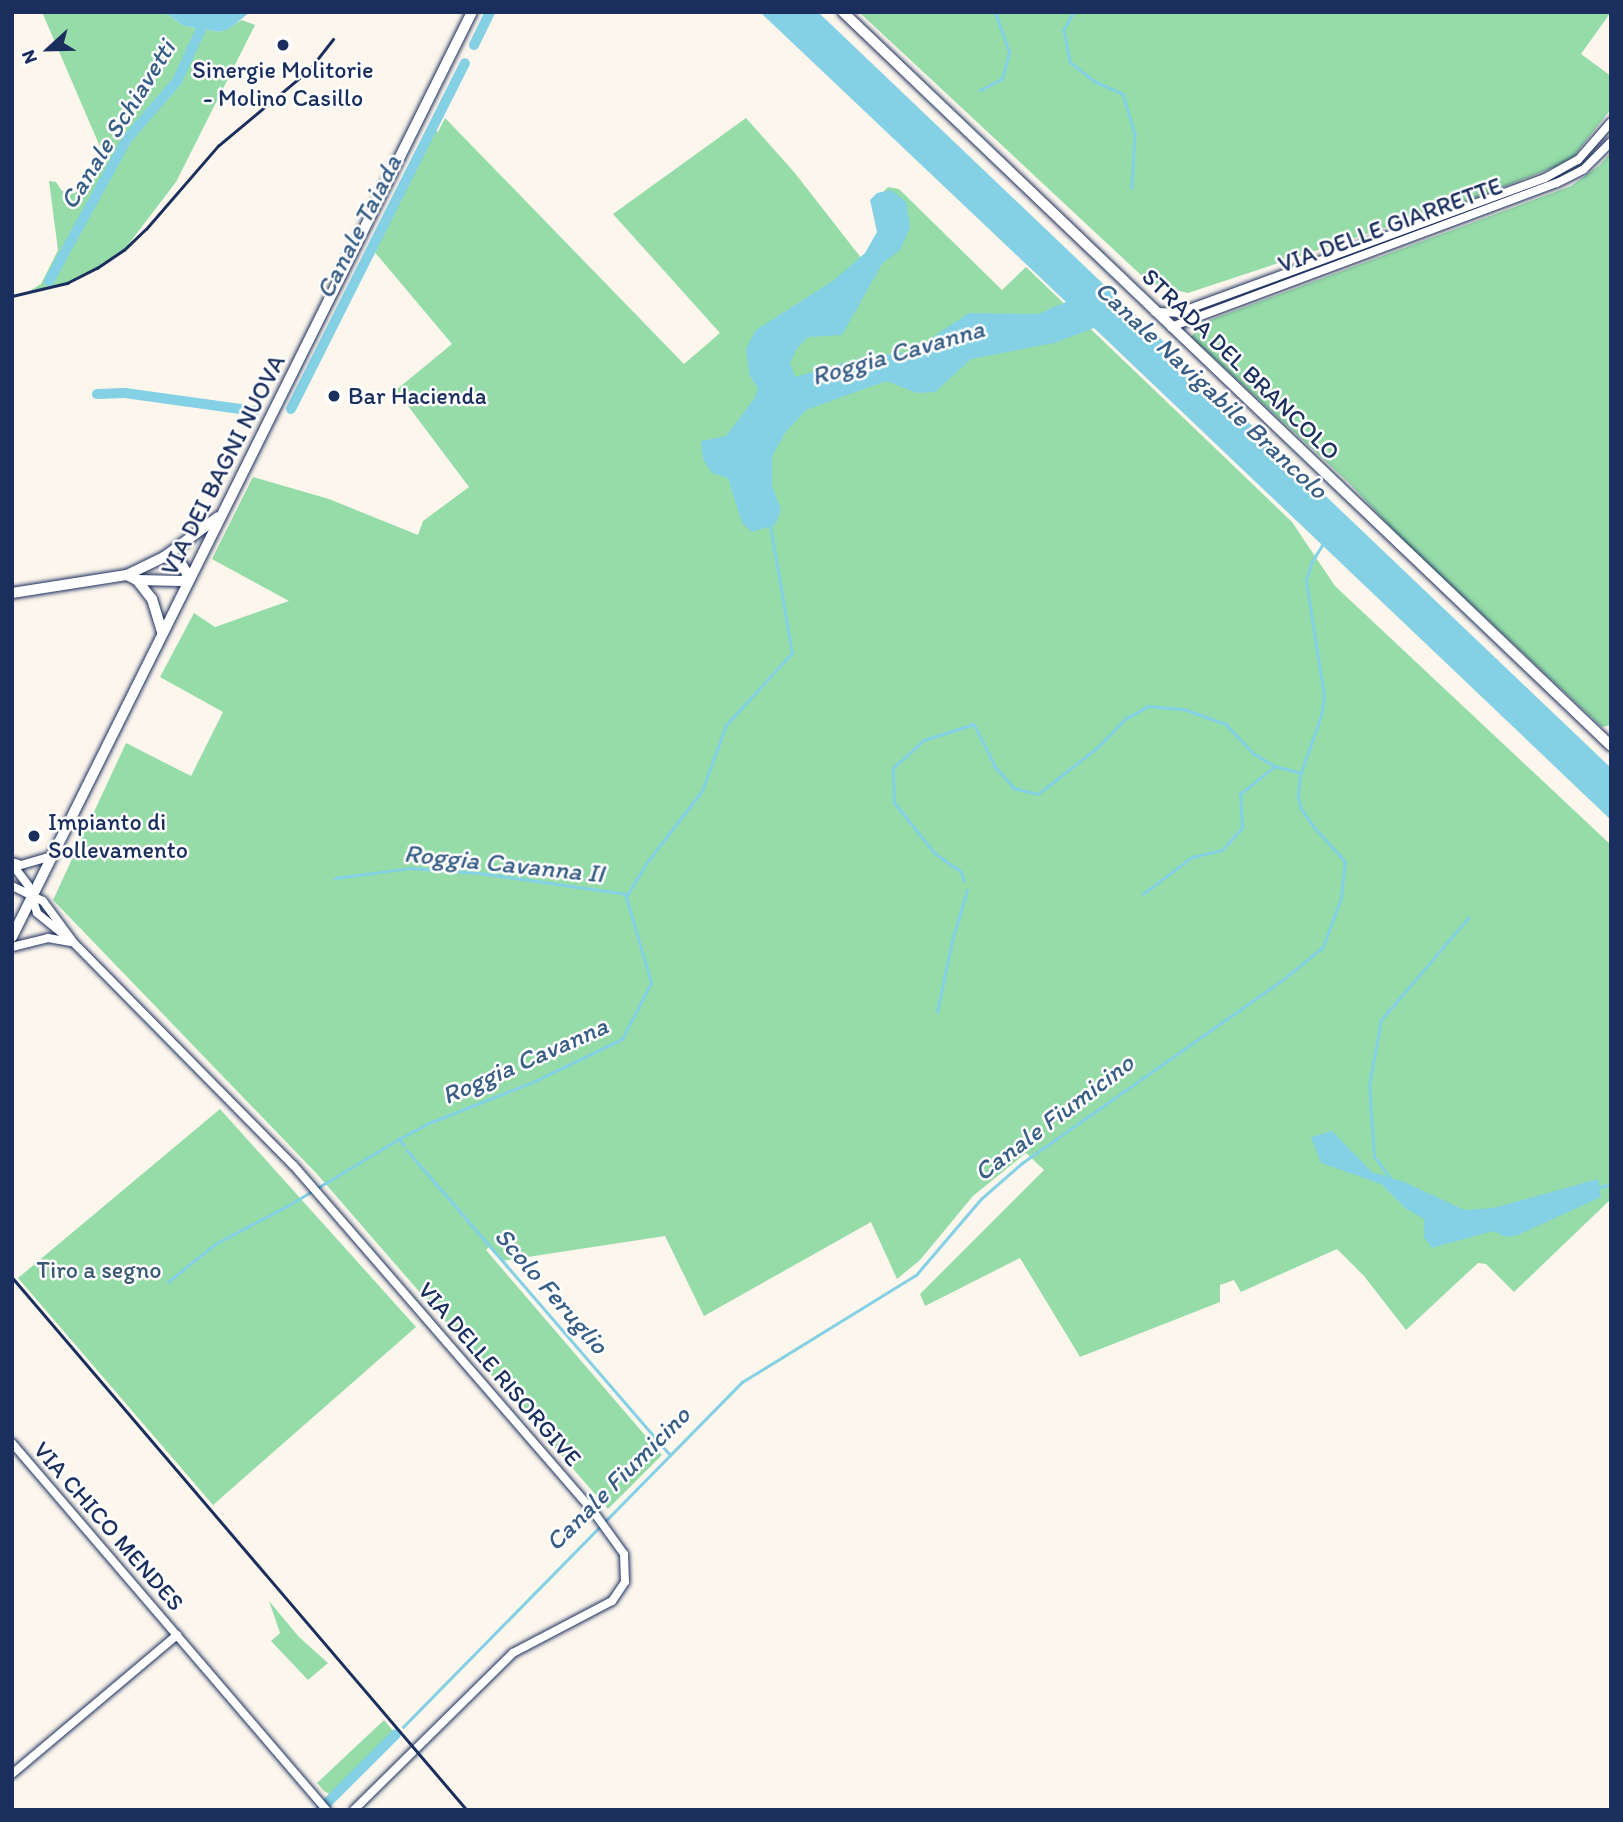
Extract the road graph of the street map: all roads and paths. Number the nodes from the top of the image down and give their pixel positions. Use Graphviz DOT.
graph roads {
  1 [pos="472,12"];
  2 [pos="843,12"];
  3 [pos="1611,122"];
  4 [pos="1611,142"];
  5 [pos="1159,315"];
  6 [pos="1185,322"];
  7 [pos="1171,327"];
  8 [pos="1182,337"];
  9 [pos="221,514"];
  10 [pos="164,557"];
  11 [pos="127,575"];
  12 [pos="190,578"];
  13 [pos="137,580"];
  14 [pos="12,593"];
  15 [pos="163,632"];
  16 [pos="1610,746"];
  17 [pos="53,856"];
  18 [pos="12,863"];
  19 [pos="12,886"];
  20 [pos="32,898"];
  21 [pos="12,937"];
  22 [pos="74,943"];
  23 [pos="12,947"];
  24 [pos="12,1443"];
  25 [pos="177,1635"];
  26 [pos="12,1774"];
  27 [pos="327,1810"];
  28 [pos="354,1810"];
  1 -- 9 [label="street, VIA DEI BAGNI NUOVA"];
  2 -- 5 [label="street, STRADA DEL BRANCOLO"];
  3 -- 5 [label="street, VIA DELLE GIARRETTE"];
  4 -- 6 [label="street, VIA DELLE GIARRETTE"];
  5 -- 7 [label="street, STRADA DEL BRANCOLO"];
  6 -- 7 [label="street, VIA DELLE GIARRETTE"];
  6 -- 8 [label="street"];
  7 -- 8 [label="street, STRADA DEL BRANCOLO"];
  8 -- 16 [label="street, STRADA DEL BRANCOLO"];
  9 -- 10 [label="street"];
  9 -- 12 [label="street, VIA DEI BAGNI NUOVA"];
  10 -- 11 [label="street"];
  10 -- 12 [label="street"];
  11 -- 13 [label="street"];
  11 -- 14 [label="street"];
  12 -- 13 [label="street"];
  12 -- 15 [label="street, VIA DEI BAGNI NUOVA"];
  13 -- 15 [label="street"];
  15 -- 17 [label="street, VIA DEI BAGNI NUOVA"];
  17 -- 18 [label="street"];
  17 -- 20 [label="street, VIA DEI BAGNI NUOVA"];
  18 -- 20 [label="street, VIA DELLE RISORGIVE"];
  19 -- 20 [label="street"];
  20 -- 21 [label="street, VIA DEI BAGNI NUOVA"];
  20 -- 22 [label="street, VIA DELLE RISORGIVE"];
  22 -- 23 [label="street"];
  22 -- 28 [label="street, VIA DELLE RISORGIVE"];
  24 -- 25 [label="street, VIA CHICO MENDES"];
  25 -- 26 [label="street, VIA CHICO MENDES"];
  25 -- 27 [label="street, VIA CHICO MENDES"];
}
